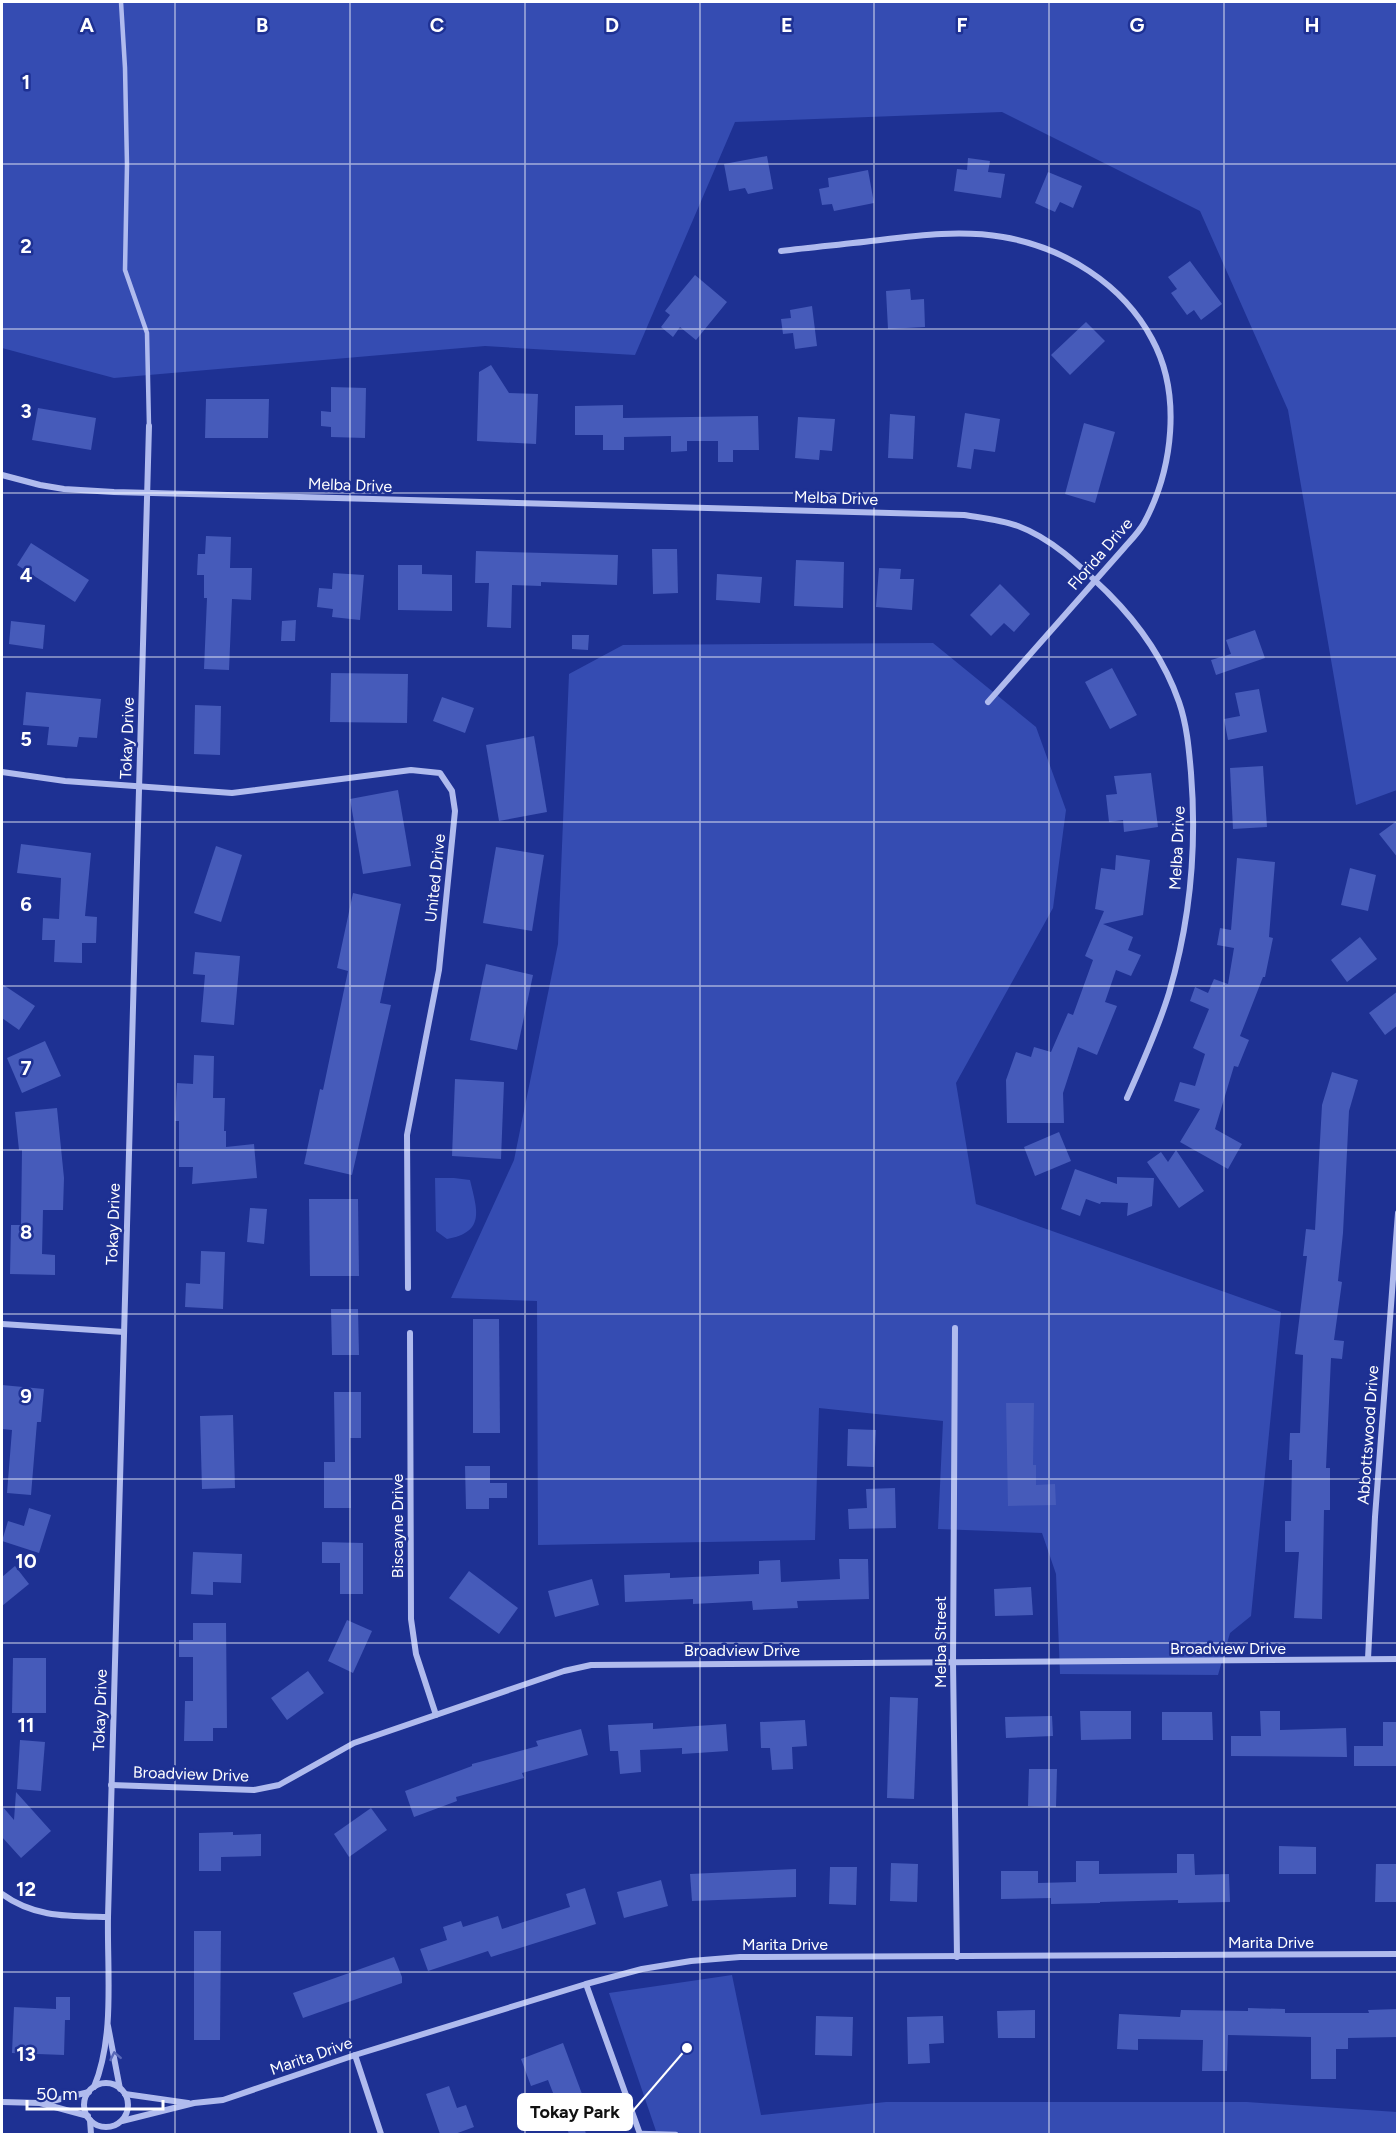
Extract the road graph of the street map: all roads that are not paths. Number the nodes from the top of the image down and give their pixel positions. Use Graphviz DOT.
graph roads {
  1 [pos="121,2"];
  2 [pos="781,251"];
  3 [pos="149,426"];
  4 [pos="2,475"];
  5 [pos="147,492"];
  6 [pos="1095,580"];
  7 [pos="988,702"];
  8 [pos="2,772"];
  9 [pos="139,787"];
  10 [pos="1127,1098"];
  11 [pos="1398,1213"];
  12 [pos="408,1288"];
  13 [pos="2,1324"];
  14 [pos="955,1328"];
  15 [pos="124,1332"];
  16 [pos="410,1333"];
  17 [pos="1368,1659"];
  18 [pos="1398,1659"];
  19 [pos="953,1662"];
  20 [pos="436,1715"];
  21 [pos="111,1785"];
  22 [pos="2,1894"];
  23 [pos="108,1917"];
  24 [pos="1398,1954"];
  25 [pos="957,1957"];
  26 [pos="586,1984"];
  27 [pos="107,2023"];
  28 [pos="355,2055"];
  29 [pos="91,2090"];
  30 [pos="122,2091"];
  31 [pos="2,2102"];
  32 [pos="40,2103"];
  33 [pos="194,2103"];
  34 [pos="89,2118"];
  35 [pos="119,2123"];
  36 [pos="91,2134"];
  37 [pos="112,2134"];
  38 [pos="381,2134"];
  39 [pos="640,2134"];
  40 [pos="676,2134"];
  1 -- 3 [label="lane"];
  2 -- 6 [label="street, Florida Drive"];
  3 -- 5 [label="street, Tokay Drive"];
  4 -- 5 [label="street, Melba Drive"];
  5 -- 6 [label="street, Melba Drive"];
  5 -- 9 [label="street, Tokay Drive"];
  6 -- 7 [label="street, Florida Drive"];
  6 -- 10 [label="street, Melba Drive"];
  8 -- 9 [label="street"];
  9 -- 12 [label="street, United Drive"];
  9 -- 15 [label="street, Tokay Drive"];
  11 -- 17 [label="street, Abbottswood Drive"];
  13 -- 15 [label="street"];
  14 -- 19 [label="street, Melba Street"];
  15 -- 21 [label="street, Tokay Drive"];
  16 -- 20 [label="street, Biscayne Drive"];
  17 -- 18 [label="street, Broadview Drive"];
  17 -- 19 [label="street, Broadview Drive"];
  19 -- 20 [label="street, Broadview Drive"];
  19 -- 25 [label="street, Melba Street"];
  20 -- 21 [label="street, Broadview Drive"];
  21 -- 23 [label="street, Tokay Drive"];
  22 -- 23 [label="street"];
  23 -- 27 [label="street, Tokay Drive"];
  24 -- 25 [label="street, Marita Drive"];
  25 -- 26 [label="street, Marita Drive"];
  26 -- 28 [label="street, Marita Drive"];
  26 -- 39 [label="street"];
  27 -- 29 [label="street, Tokay Drive"];
  30 -- 27 [label="street, Tokay Drive, one-way"];
  28 -- 33 [label="street, Marita Drive"];
  28 -- 38 [label="street"];
  29 -- 30 [label="street"];
  29 -- 32 [label="street"];
  29 -- 34 [label="street"];
  30 -- 33 [label="street, Marita Drive"];
  30 -- 35 [label="street"];
  31 -- 32 [label="street"];
  32 -- 34 [label="street"];
  33 -- 35 [label="street, Marita Drive"];
  34 -- 35 [label="street"];
  34 -- 36 [label="street"];
  35 -- 37 [label="street"];
  39 -- 40 [label="lane"];
}
